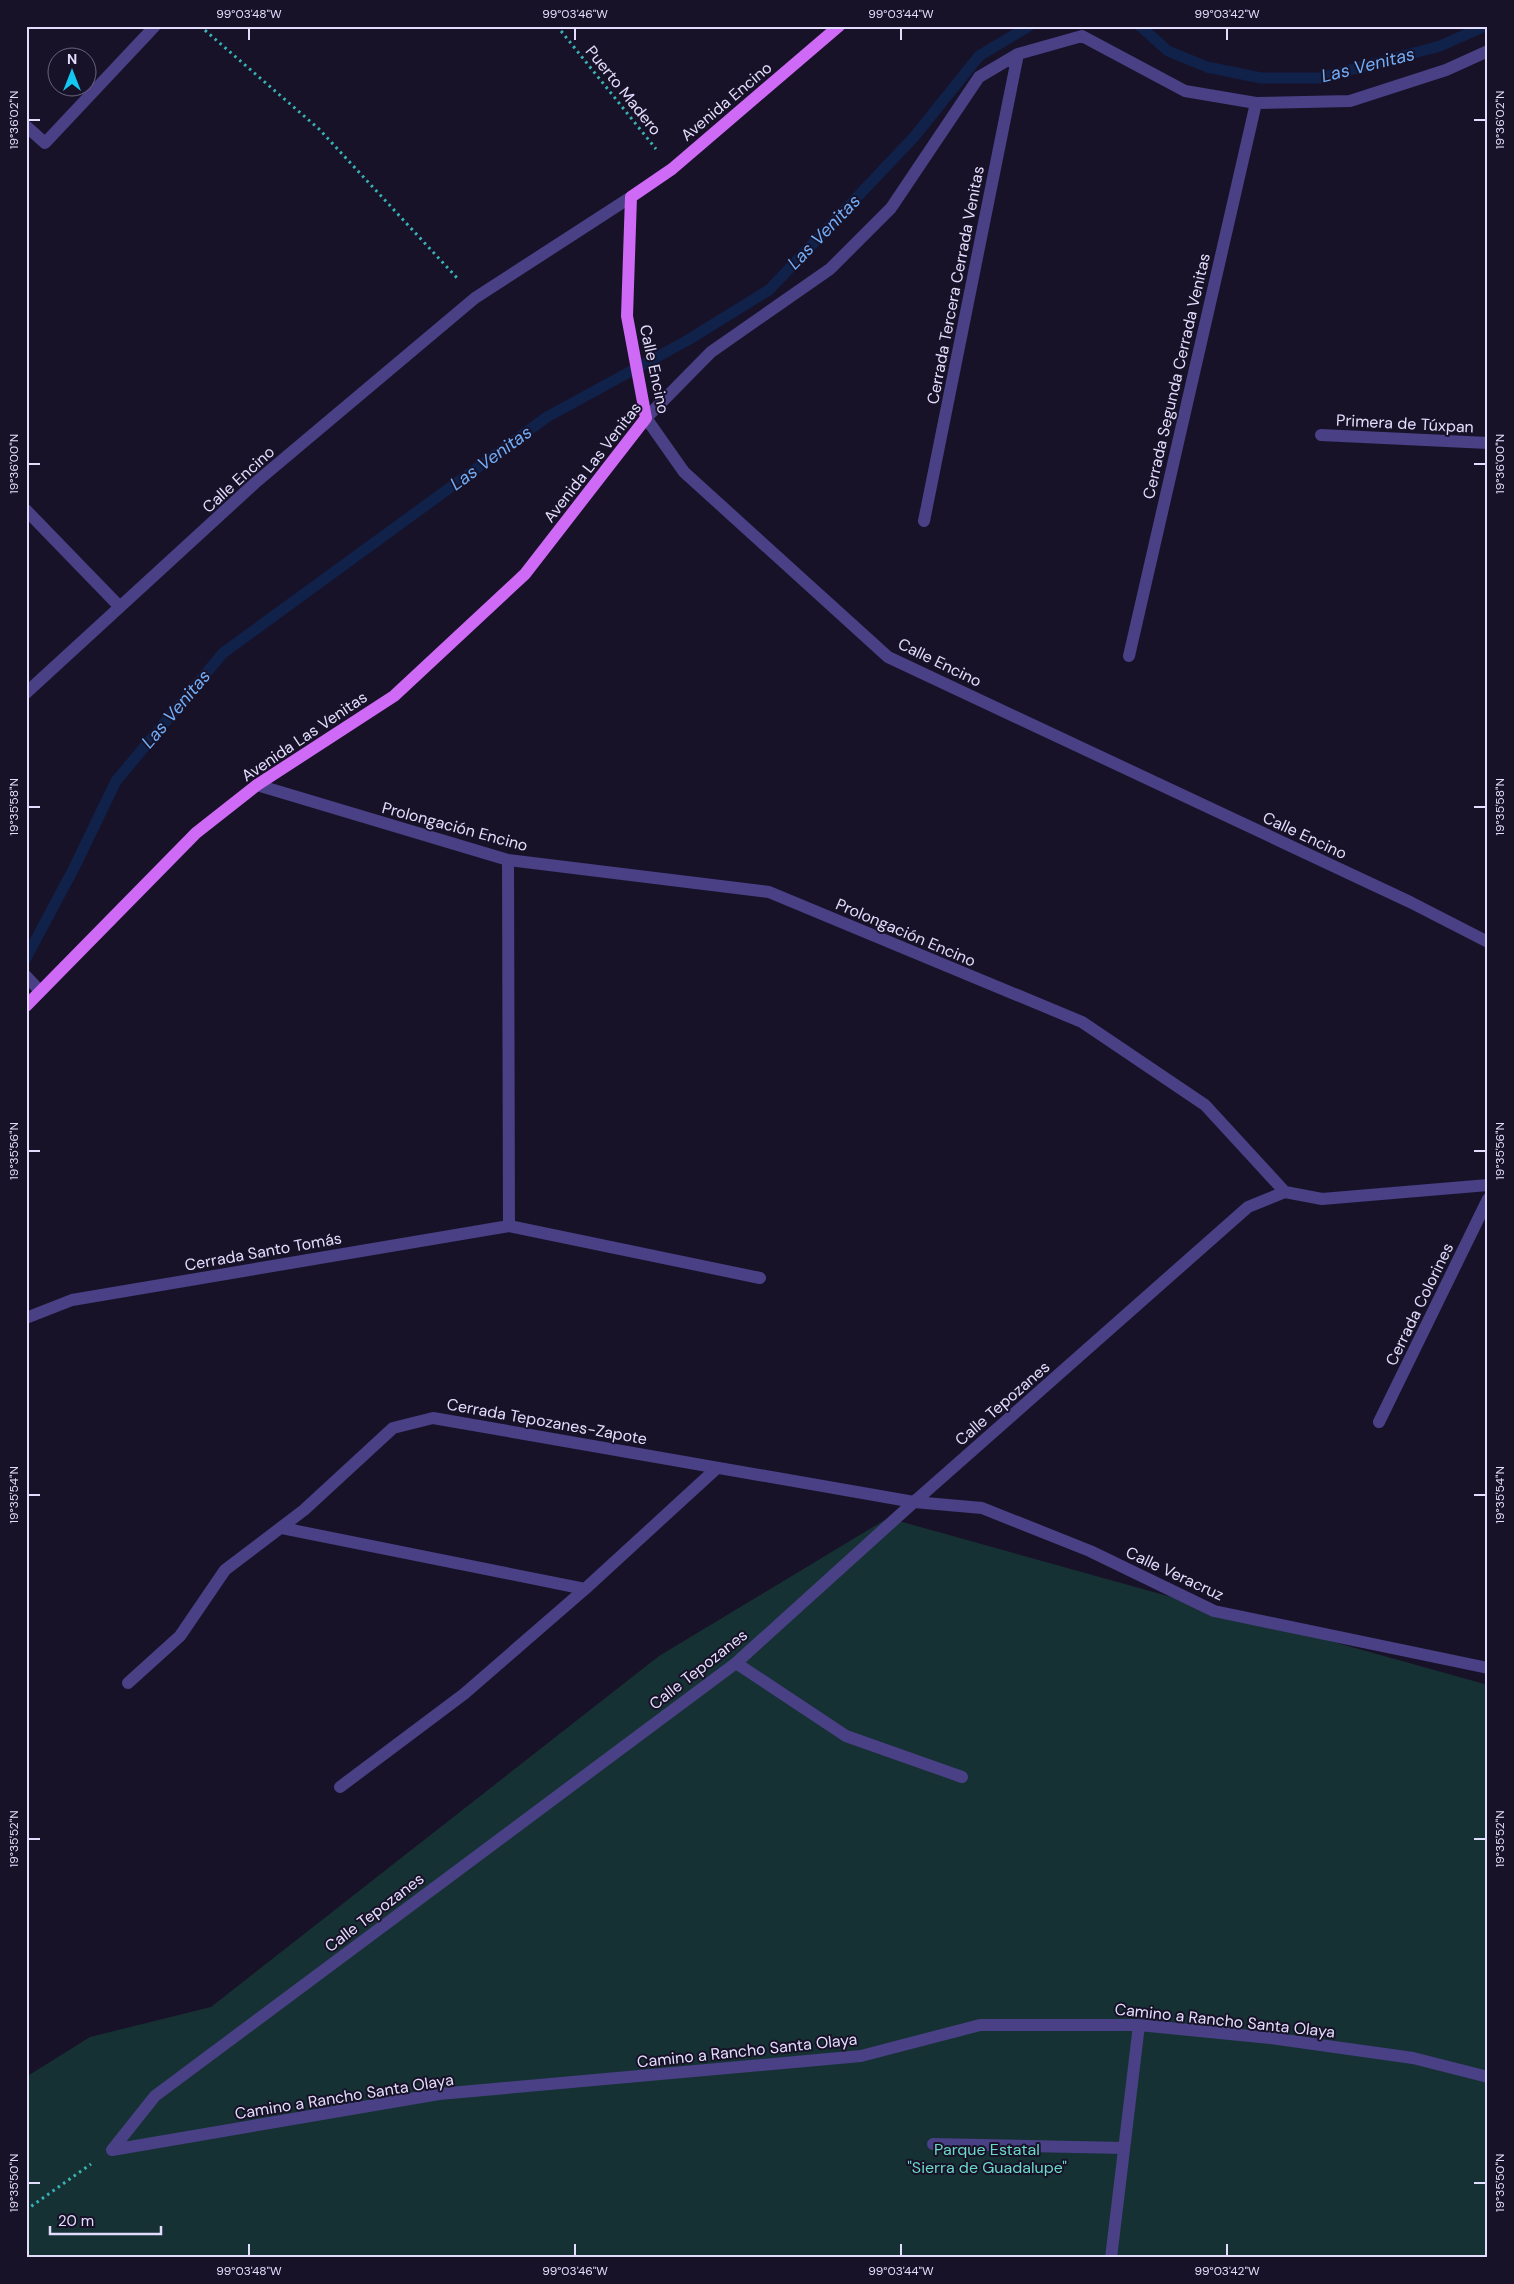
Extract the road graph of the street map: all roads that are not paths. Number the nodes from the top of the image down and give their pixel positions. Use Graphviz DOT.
graph roads {
  1 [pos="155,26"];
  2 [pos="839,26"];
  3 [pos="1488,51"];
  4 [pos="1018,54"];
  5 [pos="1256,103"];
  6 [pos="26,126"];
  7 [pos="631,197"];
  8 [pos="646,418"];
  9 [pos="1321,435"];
  10 [pos="1488,443"];
  11 [pos="26,510"];
  12 [pos="924,521"];
  13 [pos="120,607"];
  14 [pos="1129,656"];
  15 [pos="26,693"];
  16 [pos="257,786"];
  17 [pos="508,860"];
  18 [pos="1488,942"];
  19 [pos="26,976"];
  20 [pos="38,989"];
  21 [pos="26,1006"];
  22 [pos="1488,1185"];
  23 [pos="1286,1192"];
  24 [pos="1488,1199"];
  25 [pos="509,1226"];
  26 [pos="760,1278"];
  27 [pos="26,1318"];
  28 [pos="1379,1422"];
  29 [pos="717,1468"];
  30 [pos="914,1502"];
  31 [pos="282,1528"];
  32 [pos="585,1589"];
  33 [pos="736,1663"];
  34 [pos="1488,1668"];
  35 [pos="128,1683"];
  36 [pos="962,1777"];
  37 [pos="340,1787"];
  38 [pos="1139,2025"];
  39 [pos="1488,2077"];
  40 [pos="933,2144"];
  41 [pos="1124,2148"];
  42 [pos="112,2150"];
  43 [pos="1111,2258"];
  1 -- 6 [label="street"];
  2 -- 7 [label="main road, Avenida Encino"];
  3 -- 5 [label="street, Avenida Las Venitas"];
  4 -- 5 [label="street, Avenida Las Venitas"];
  4 -- 8 [label="street, Avenida Las Venitas"];
  4 -- 12 [label="street, Cerrada Tercera Cerrada Venitas"];
  5 -- 14 [label="street, Cerrada Segunda Cerrada Venitas"];
  7 -- 8 [label="main road, Calle Encino"];
  7 -- 13 [label="street, Calle Encino"];
  8 -- 16 [label="main road, Avenida Las Venitas"];
  8 -- 18 [label="street, Calle Encino"];
  9 -- 10 [label="street, Primera de Túxpan"];
  11 -- 13 [label="street"];
  13 -- 15 [label="street, Calle Encino"];
  16 -- 17 [label="street, Prolongación Encino"];
  16 -- 20 [label="main road, Avenida Las Venitas"];
  17 -- 23 [label="street, Prolongación Encino"];
  17 -- 25 [label="street"];
  19 -- 20 [label="street"];
  20 -- 21 [label="main road, Avenida Las Venitas"];
  22 -- 23 [label="street"];
  23 -- 30 [label="street, Calle Tepozanes"];
  24 -- 28 [label="street, Cerrada Colorines"];
  25 -- 26 [label="street, Cerrada Santo Tomás"];
  25 -- 27 [label="street, Cerrada Santo Tomás"];
  29 -- 30 [label="street, Cerrada Tepozanes-Zapote"];
  29 -- 31 [label="street, Cerrada Tepozanes-Zapote"];
  29 -- 32 [label="street"];
  30 -- 33 [label="street, Calle Tepozanes"];
  30 -- 34 [label="street, Calle Veracruz"];
  31 -- 32 [label="street"];
  31 -- 35 [label="street, Cerrada Tepozanes-Zapote"];
  32 -- 37 [label="street"];
  33 -- 36 [label="street"];
  33 -- 42 [label="street, Calle Tepozanes"];
  38 -- 39 [label="street, Camino a Rancho Santa Olaya"];
  38 -- 41 [label="street"];
  38 -- 42 [label="street, Camino a Rancho Santa Olaya"];
  40 -- 41 [label="street"];
  41 -- 43 [label="street"];
}
